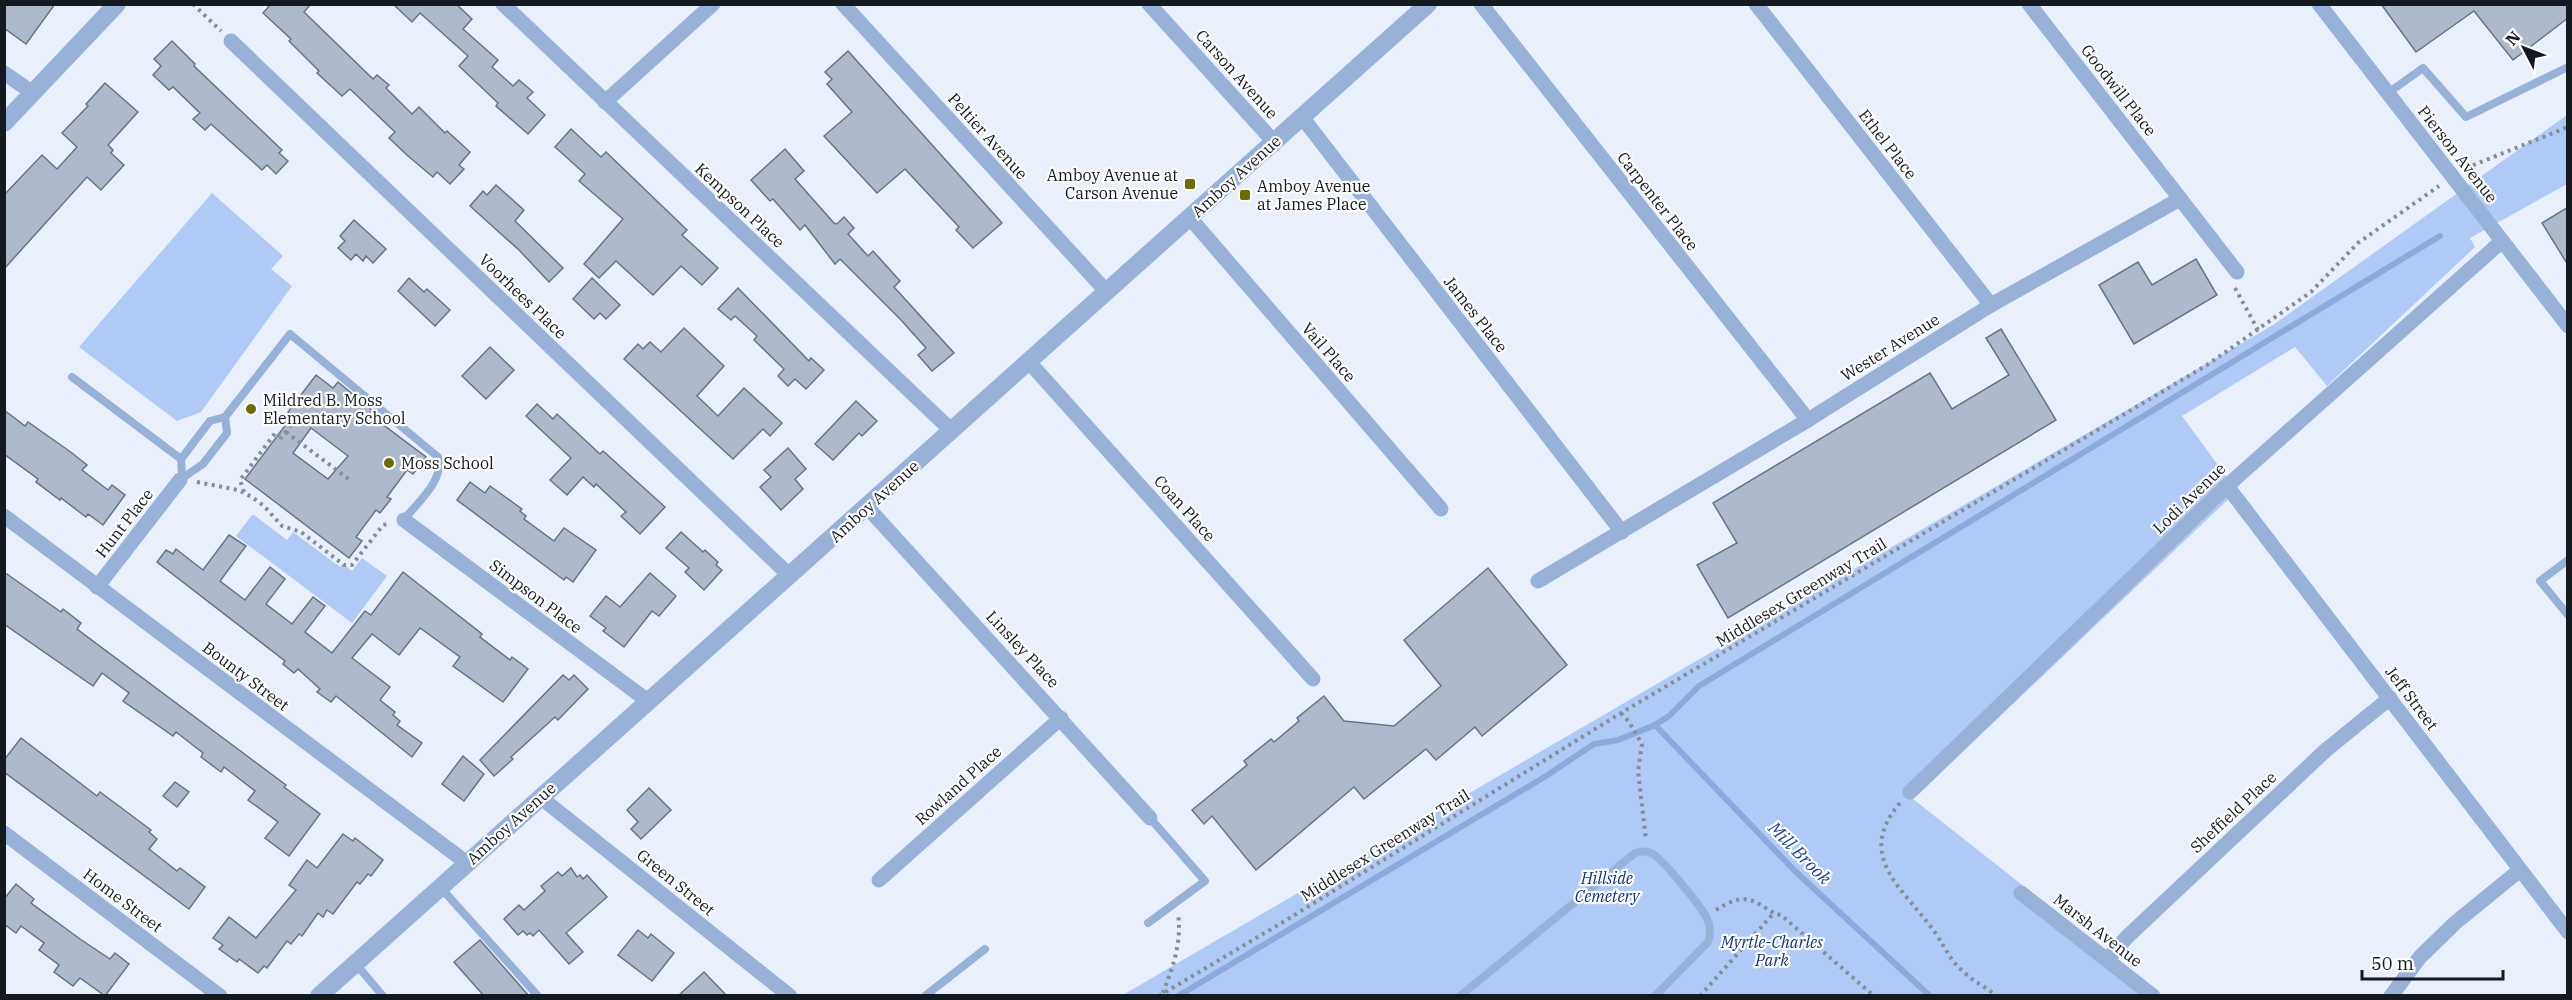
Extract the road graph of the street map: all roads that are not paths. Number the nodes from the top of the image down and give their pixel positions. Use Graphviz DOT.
graph roads {
  1 [pos="117,4"];
  2 [pos="503,4"];
  3 [pos="713,4"];
  4 [pos="843,4"];
  5 [pos="1149,4"];
  6 [pos="1480,4"];
  7 [pos="1756,4"];
  8 [pos="2030,4"];
  9 [pos="1427,5"];
  10 [pos="2325,7"];
  11 [pos="231,41"];
  12 [pos="2568,67"];
  13 [pos="4,73"];
  14 [pos="33,93"];
  15 [pos="2388,93"];
  16 [pos="605,102"];
  17 [pos="1302,117"];
  18 [pos="4,123"];
  19 [pos="1274,142"];
  20 [pos="2180,198"];
  21 [pos="1190,218"];
  22 [pos="2502,241"];
  23 [pos="2237,272"];
  24 [pos="1106,291"];
  25 [pos="1991,305"];
  26 [pos="2568,326"];
  27 [pos="1029,362"];
  28 [pos="72,377"];
  29 [pos="225,417"];
  30 [pos="1808,420"];
  31 [pos="952,431"];
  32 [pos="180,459"];
  33 [pos="183,478"];
  34 [pos="2227,486"];
  35 [pos="867,507"];
  36 [pos="1441,509"];
  37 [pos="4,516"];
  38 [pos="404,520"];
  39 [pos="1622,532"];
  40 [pos="2568,560"];
  41 [pos="790,576"];
  42 [pos="1538,581"];
  43 [pos="97,587"];
  44 [pos="2568,615"];
  45 [pos="1313,679"];
  46 [pos="2390,698"];
  47 [pos="648,701"];
  48 [pos="1061,718"];
  49 [pos="1910,792"];
  50 [pos="540,796"];
  51 [pos="1150,818"];
  52 [pos="4,833"];
  53 [pos="467,863"];
  54 [pos="2520,870"];
  55 [pos="879,880"];
  56 [pos="440,887"];
  57 [pos="2021,893"];
  58 [pos="1148,923"];
  59 [pos="2568,932"];
  60 [pos="985,948"];
  61 [pos="2107,960"];
  62 [pos="355,963"];
  63 [pos="220,996"];
  64 [pos="319,996"];
  65 [pos="383,996"];
  66 [pos="538,996"];
  67 [pos="790,996"];
  68 [pos="925,996"];
  69 [pos="1460,996"];
  70 [pos="1655,996"];
  71 [pos="2153,996"];
  72 [pos="2391,996"];
  1 -- 14 [label="street"];
  2 -- 16 [label="street, Kempson Place"];
  3 -- 16 [label="street"];
  4 -- 24 [label="street, Peltier Avenue"];
  5 -- 19 [label="street, Carson Avenue"];
  6 -- 30 [label="street, Carpenter Place"];
  7 -- 25 [label="street, Ethel Place"];
  8 -- 20 [label="street, Goodwill Place"];
  9 -- 17 [label="street, Amboy Avenue"];
  10 -- 15 [label="street, Pierson Avenue"];
  11 -- 41 [label="street, Voorhees Place"];
  12 -- 15 [label="lane"];
  13 -- 14 [label="street"];
  14 -- 18 [label="street"];
  15 -- 22 [label="street, Pierson Avenue"];
  16 -- 31 [label="street, Kempson Place"];
  17 -- 19 [label="street, Amboy Avenue"];
  17 -- 39 [label="street, James Place"];
  19 -- 21 [label="street, Amboy Avenue"];
  20 -- 23 [label="street, Goodwill Place"];
  20 -- 25 [label="street, Wester Avenue"];
  21 -- 24 [label="street, Amboy Avenue"];
  21 -- 36 [label="street, Vail Place"];
  22 -- 26 [label="street, Pierson Avenue"];
  22 -- 34 [label="street, Lodi Avenue"];
  24 -- 27 [label="street, Amboy Avenue"];
  25 -- 30 [label="street, Wester Avenue"];
  27 -- 31 [label="street, Amboy Avenue"];
  27 -- 45 [label="street, Coan Place"];
  28 -- 32 [label="lane"];
  29 -- 32 [label="lane"];
  29 -- 33 [label="lane"];
  29 -- 38 [label="lane"];
  30 -- 39 [label="street, Wester Avenue"];
  31 -- 35 [label="street, Amboy Avenue"];
  32 -- 33 [label="lane"];
  33 -- 43 [label="street, Hunt Place"];
  34 -- 46 [label="street, Jeff Street"];
  34 -- 49 [label="street, Lodi Avenue"];
  35 -- 41 [label="street, Amboy Avenue"];
  35 -- 48 [label="street, Linsley Place"];
  37 -- 43 [label="street, Bounty Street"];
  38 -- 47 [label="street, Simpson Place"];
  39 -- 42 [label="street, Wester Avenue"];
  40 -- 44 [label="lane"];
  41 -- 47 [label="street, Amboy Avenue"];
  43 -- 53 [label="street, Bounty Street"];
  46 -- 54 [label="street, Jeff Street"];
  46 -- 61 [label="street, Sheffield Place"];
  47 -- 50 [label="street, Amboy Avenue"];
  48 -- 51 [label="street, Linsley Place"];
  48 -- 55 [label="street, Rowland Place"];
  50 -- 53 [label="street, Amboy Avenue"];
  50 -- 67 [label="street, Green Street"];
  51 -- 58 [label="lane"];
  52 -- 63 [label="street, Home Street"];
  53 -- 56 [label="street, Amboy Avenue"];
  54 -- 59 [label="street, Jeff Street"];
  54 -- 72 [label="street"];
  56 -- 62 [label="street, Amboy Avenue"];
  56 -- 66 [label="lane"];
  57 -- 61 [label="street, Marsh Avenue"];
  60 -- 68 [label="lane"];
  61 -- 71 [label="street, Marsh Avenue"];
  62 -- 64 [label="street, Amboy Avenue"];
  62 -- 65 [label="lane"];
  69 -- 70 [label="lane"];
}
